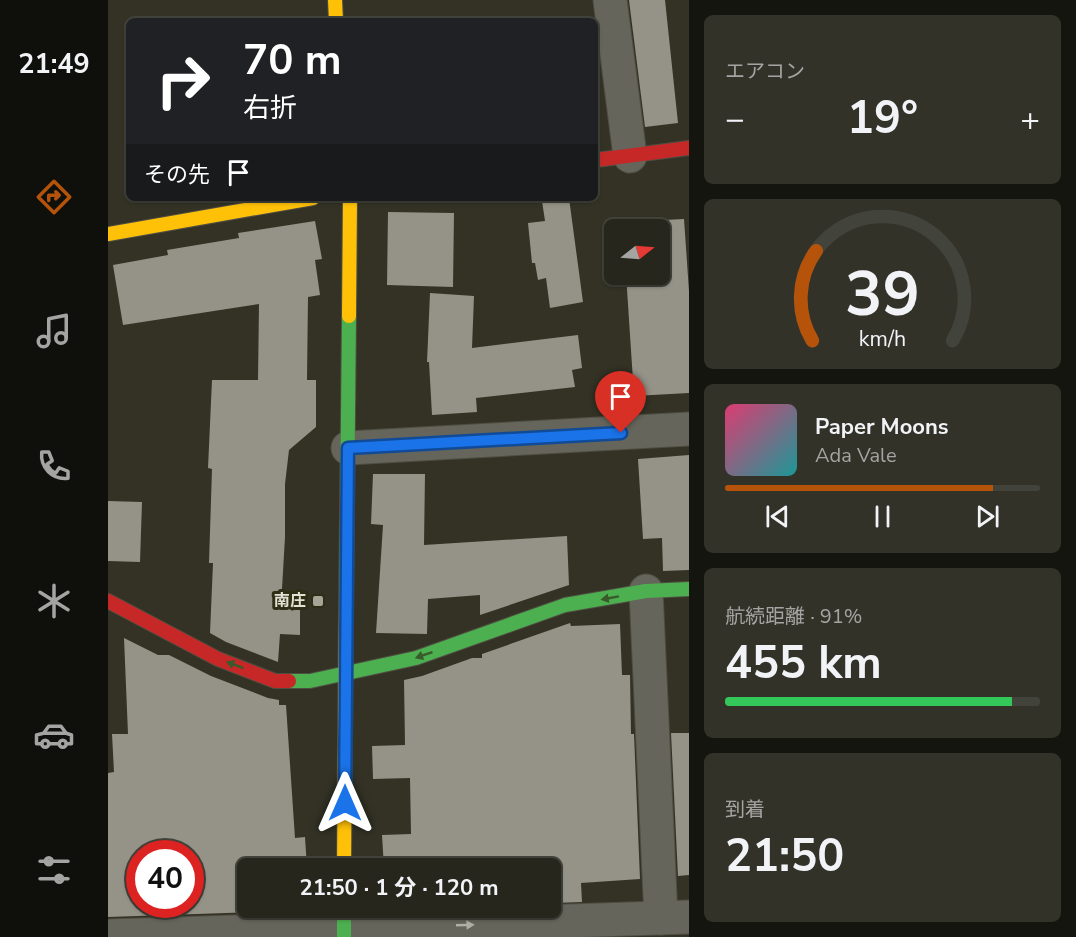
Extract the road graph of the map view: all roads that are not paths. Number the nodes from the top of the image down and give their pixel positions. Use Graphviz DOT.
graph roads {
  1 [pos="335,0"];
  2 [pos="610,0"];
  3 [pos="336,18"];
  4 [pos="689,148"];
  5 [pos="630,156"];
  6 [pos="598,160"];
  7 [pos="296,201"];
  8 [pos="350,201"];
  9 [pos="108,234"];
  10 [pos="689,429"];
  11 [pos="348,448"];
  12 [pos="689,589"];
  13 [pos="646,591"];
  14 [pos="108,601"];
  15 [pos="346,673"];
  16 [pos="344,858"];
  17 [pos="675,918"];
  18 [pos="344,925"];
  19 [pos="108,936"];
  1 -- 3 [label="street"];
  2 -- 5 [label="street"];
  4 -- 5 [label="street"];
  5 -- 6 [label="street"];
  7 -- 9 [label="street"];
  8 -- 11 [label="street"];
  10 -- 11 [label="street"];
  11 -- 15 [label="street"];
  12 -- 13 [label="street"];
  13 -- 15 [label="street, one-way"];
  13 -- 17 [label="street"];
  15 -- 14 [label="street, one-way"];
  15 -- 16 [label="street"];
  18 -- 17 [label="street, one-way"];
  18 -- 19 [label="street"];
}
